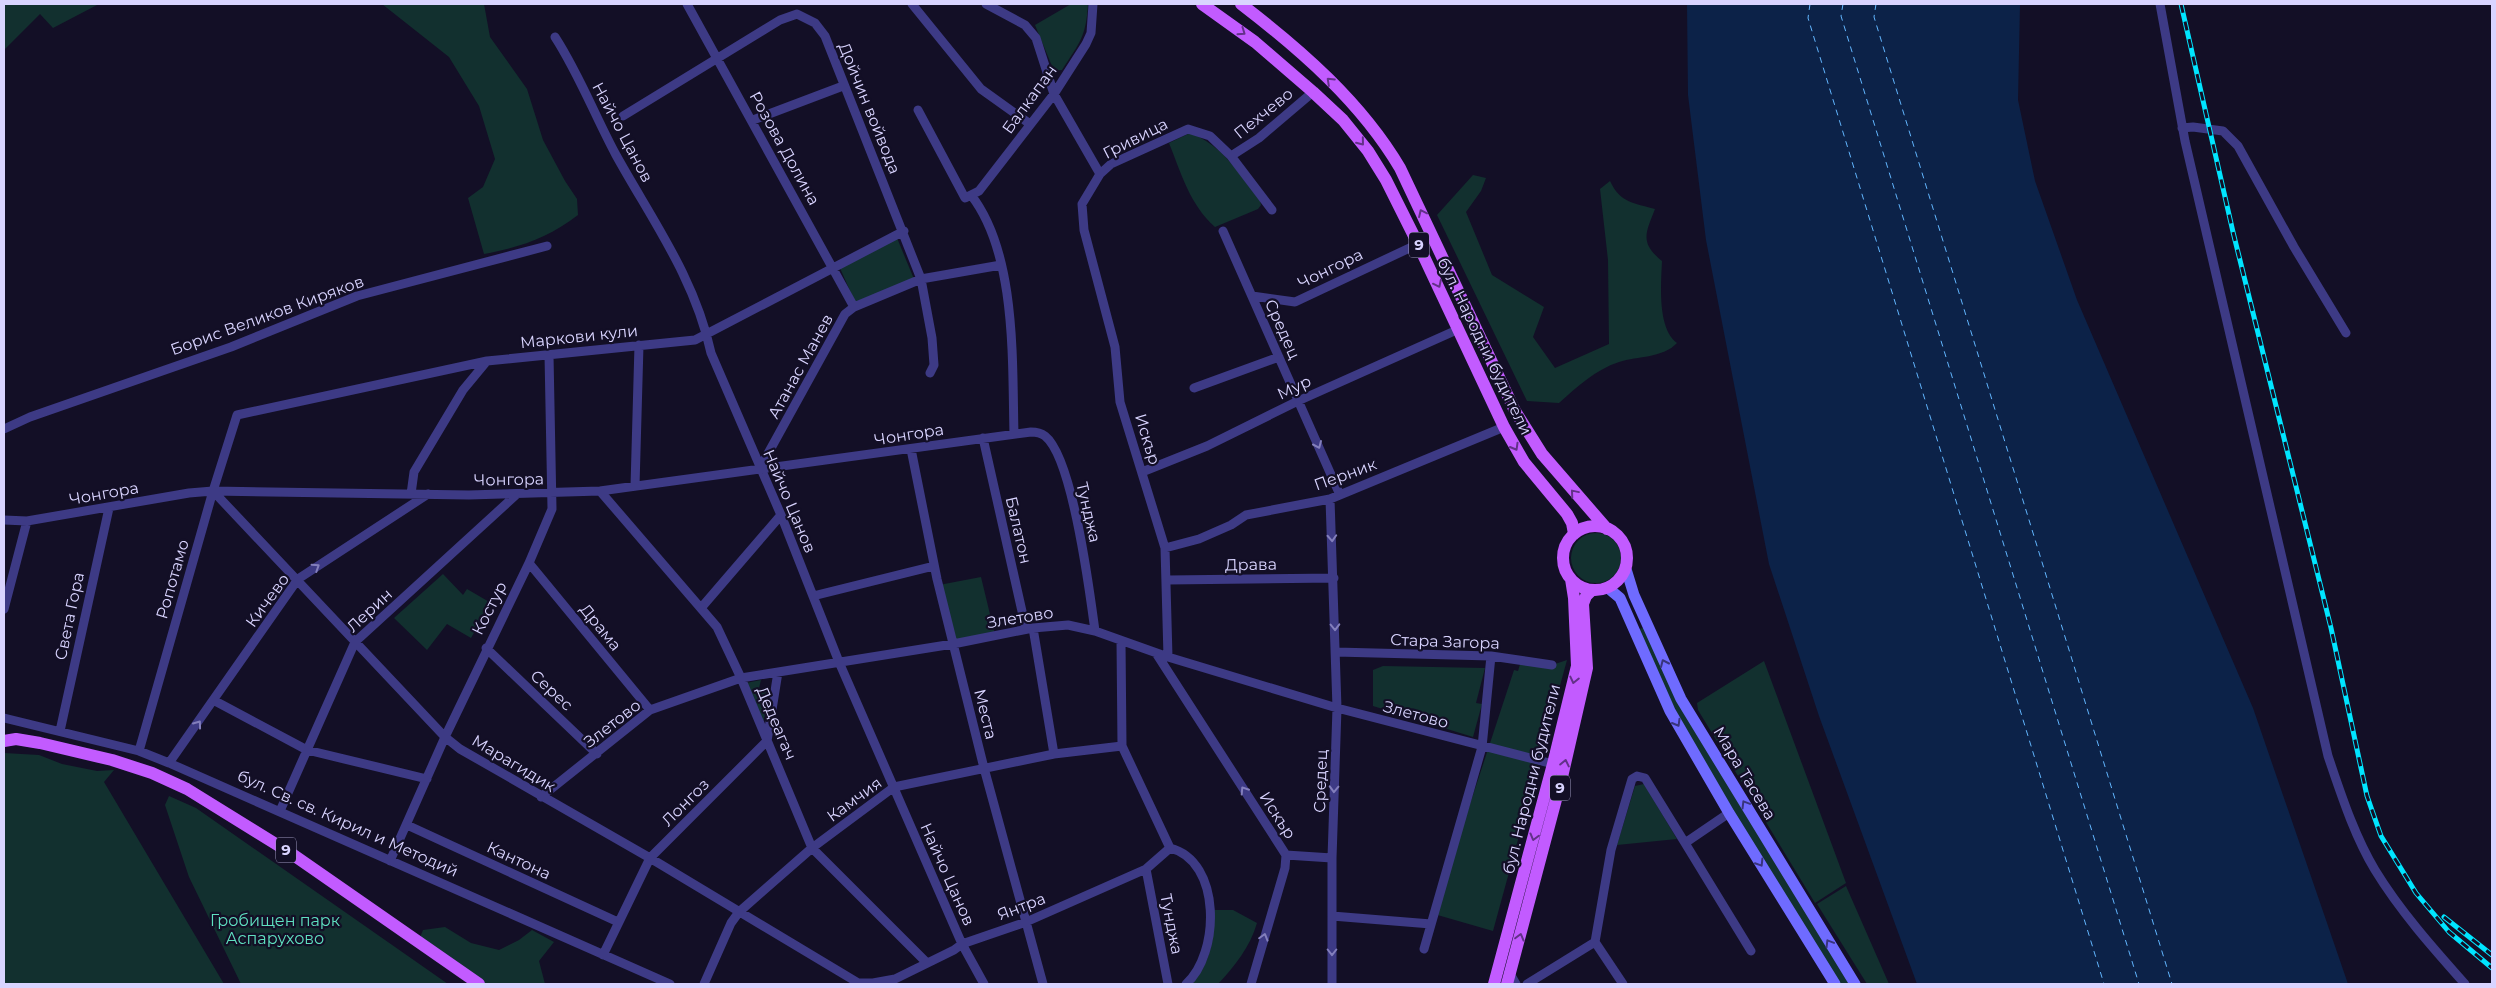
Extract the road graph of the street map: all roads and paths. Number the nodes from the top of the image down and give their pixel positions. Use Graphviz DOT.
graph roads {
  1 [pos="687,4"];
  2 [pos="912,4"];
  3 [pos="986,4"];
  4 [pos="1093,4"];
  5 [pos="1202,4"];
  6 [pos="1242,4"];
  7 [pos="2160,4"];
  8 [pos="555,37"];
  9 [pos="718,58"];
  10 [pos="843,86"];
  11 [pos="1313,92"];
  12 [pos="1054,94"];
  13 [pos="918,110"];
  14 [pos="623,116"];
  15 [pos="753,120"];
  16 [pos="1030,124"];
  17 [pos="2182,128"];
  18 [pos="1231,156"];
  19 [pos="1100,174"];
  20 [pos="968,197"];
  21 [pos="1272,210"];
  22 [pos="904,231"];
  23 [pos="1223,231"];
  24 [pos="1418,244"];
  25 [pos="546,246"];
  26 [pos="1001,265"];
  27 [pos="835,268"];
  28 [pos="921,279"];
  29 [pos="1252,296"];
  30 [pos="854,307"];
  31 [pos="1460,329"];
  32 [pos="2346,333"];
  33 [pos="707,335"];
  34 [pos="639,345"];
  35 [pos="549,355"];
  36 [pos="1279,357"];
  37 [pos="487,361"];
  38 [pos="930,373"];
  39 [pos="1194,388"];
  40 [pos="1298,401"];
  41 [pos="237,415"];
  42 [pos="1504,427"];
  43 [pos="4,429"];
  44 [pos="1014,434"];
  45 [pos="983,438"];
  46 [pos="911,449"];
  47 [pos="760,468"];
  48 [pos="1142,472"];
  49 [pos="635,486"];
  50 [pos="213,491"];
  51 [pos="600,491"];
  52 [pos="553,492"];
  53 [pos="411,494"];
  54 [pos="428,494"];
  55 [pos="517,494"];
  56 [pos="1340,495"];
  57 [pos="1330,499"];
  58 [pos="109,508"];
  59 [pos="781,515"];
  60 [pos="4,520"];
  61 [pos="28,521"];
  62 [pos="1607,528"];
  63 [pos="1574,534"];
  64 [pos="1166,548"];
  65 [pos="529,562"];
  66 [pos="934,566"];
  67 [pos="1626,569"];
  68 [pos="1334,578"];
  69 [pos="298,579"];
  70 [pos="1571,579"];
  71 [pos="1168,580"];
  72 [pos="1608,588"];
  73 [pos="1592,590"];
  74 [pos="813,596"];
  75 [pos="701,608"];
  76 [pos="4,609"];
  77 [pos="1029,628"];
  78 [pos="1095,631"];
  79 [pos="1121,641"];
  80 [pos="355,642"];
  81 [pos="953,644"];
  82 [pos="486,648"];
  83 [pos="1336,652"];
  84 [pos="1156,653"];
  85 [pos="1491,656"];
  86 [pos="1168,658"];
  87 [pos="839,662"];
  88 [pos="1552,665"];
  89 [pos="778,672"];
  90 [pos="741,678"];
  91 [pos="215,701"];
  92 [pos="1337,708"];
  93 [pos="650,710"];
  94 [pos="4,718"];
  95 [pos="60,731"];
  96 [pos="78,736"];
  97 [pos="445,737"];
  98 [pos="4,741"];
  99 [pos="767,741"];
  100 [pos="1122,746"];
  101 [pos="1482,747"];
  102 [pos="74,750"];
  103 [pos="307,750"];
  104 [pos="139,751"];
  105 [pos="597,754"];
  106 [pos="1054,754"];
  107 [pos="169,763"];
  108 [pos="1554,764"];
  109 [pos="984,768"];
  110 [pos="427,778"];
  111 [pos="894,788"];
  112 [pos="541,797"];
  113 [pos="280,811"];
  114 [pos="1729,813"];
  115 [pos="407,825"];
  116 [pos="1685,843"];
  117 [pos="812,848"];
  118 [pos="1170,848"];
  119 [pos="1286,856"];
  120 [pos="650,858"];
  121 [pos="1332,858"];
  122 [pos="390,861"];
  123 [pos="1146,869"];
  124 [pos="739,912"];
  125 [pos="1332,916"];
  126 [pos="618,922"];
  127 [pos="1026,922"];
  128 [pos="1431,924"];
  129 [pos="1595,942"];
  130 [pos="962,944"];
  131 [pos="1424,948"];
  132 [pos="1751,951"];
  133 [pos="603,955"];
  134 [pos="927,963"];
  135 [pos="1508,977"];
  136 [pos="479,984"];
  137 [pos="670,984"];
  138 [pos="704,984"];
  139 [pos="855,984"];
  140 [pos="984,984"];
  141 [pos="1043,984"];
  142 [pos="1168,984"];
  143 [pos="1186,984"];
  144 [pos="1251,984"];
  145 [pos="1332,984"];
  146 [pos="1494,984"];
  147 [pos="1527,984"];
  148 [pos="1623,984"];
  149 [pos="1835,984"];
  150 [pos="1855,984"];
  151 [pos="2465,984"];
  1 -- 9 [label="street, Розова Долина"];
  2 -- 16 [label="street"];
  3 -- 12 [label="street, Гривица"];
  4 -- 12 [label="street, Балкапан"];
  5 -- 11 [label="main road, бул. Народни будители / 9, one-way"];
  62 -- 6 [label="main road, бул. Народни будители / 9, one-way"];
  7 -- 17 [label="street"];
  8 -- 33 [label="street, Найчо Цанов"];
  9 -- 10 [label="street, Дойчин войвода"];
  9 -- 14 [label="street"];
  9 -- 15 [label="street, Розова Долина"];
  10 -- 15 [label="street"];
  10 -- 22 [label="street, Дойчин войвода"];
  11 -- 18 [label="street, Пехчево"];
  11 -- 24 [label="main road, бул. Народни будители / 9, one-way"];
  12 -- 16 [label="street, Балкапан"];
  12 -- 19 [label="street, Гривица"];
  13 -- 20 [label="street"];
  15 -- 27 [label="street, Розова Долина"];
  16 -- 20 [label="street, Балкапан"];
  17 -- 32 [label="street"];
  17 -- 151 [label="street"];
  18 -- 19 [label="street, Гривица"];
  18 -- 21 [label="street, Гривица"];
  19 -- 48 [label="street, Искър"];
  20 -- 26 [label="street"];
  22 -- 27 [label="street, Маркови кули"];
  22 -- 28 [label="street"];
  23 -- 29 [label="street, Средец"];
  24 -- 29 [label="street, Чонгора"];
  24 -- 31 [label="main road, бул. Народни будители / 9, one-way"];
  25 -- 43 [label="street, Борис Великов Киряков"];
  26 -- 28 [label="street"];
  26 -- 44 [label="street"];
  27 -- 30 [label="street, Розова Долина"];
  27 -- 33 [label="street, Маркови кули"];
  28 -- 30 [label="street"];
  28 -- 38 [label="street"];
  29 -- 36 [label="street, Средец"];
  30 -- 47 [label="street, Атанас Манев"];
  31 -- 40 [label="street, Мур"];
  31 -- 42 [label="main road, бул. Народни будители / 9"];
  33 -- 34 [label="street, Маркови кули"];
  33 -- 47 [label="street, Найчо Цанов"];
  34 -- 35 [label="street, Маркови кули"];
  34 -- 49 [label="street"];
  35 -- 37 [label="street, Маркови кули"];
  35 -- 52 [label="street, Костур"];
  36 -- 39 [label="street"];
  36 -- 40 [label="street, Средец"];
  37 -- 41 [label="street, Маркови кули"];
  37 -- 53 [label="street"];
  40 -- 48 [label="street, Мур"];
  40 -- 56 [label="street, Средец, one-way"];
  41 -- 50 [label="street, Ропотамо"];
  42 -- 56 [label="street, Перник"];
  42 -- 63 [label="main road, бул. Народни будители / 9, one-way"];
  44 -- 45 [label="street, Чонгора"];
  44 -- 78 [label="street, Тунджа"];
  45 -- 46 [label="street, Чонгора"];
  45 -- 77 [label="street, Балатон"];
  46 -- 47 [label="street, Чонгора"];
  46 -- 66 [label="street, Места"];
  47 -- 49 [label="street, Чонгора"];
  47 -- 59 [label="street, Найчо Цанов"];
  48 -- 64 [label="street, Искър"];
  49 -- 51 [label="street, Чонгора"];
  50 -- 53 [label="street, Чонгора"];
  50 -- 58 [label="street, Чонгора"];
  50 -- 69 [label="street, Марагидик"];
  50 -- 104 [label="street, Ропотамо"];
  51 -- 52 [label="street, Чонгора"];
  51 -- 75 [label="street, Дедеагач"];
  52 -- 55 [label="street, Чонгора"];
  52 -- 65 [label="street, Костур"];
  53 -- 54 [label="street, Чонгора"];
  54 -- 55 [label="street, Чонгора"];
  69 -- 54 [label="street, Кичево, one-way"];
  55 -- 80 [label="street, Лерин"];
  56 -- 57 [label="street, Перник"];
  57 -- 64 [label="street, Перник"];
  57 -- 68 [label="street, Средец, one-way"];
  58 -- 61 [label="street, Чонгора"];
  58 -- 95 [label="street, Света Гора"];
  59 -- 74 [label="street, Найчо Цанов"];
  59 -- 75 [label="street"];
  60 -- 61 [label="street, Чонгора"];
  61 -- 76 [label="street"];
  62 -- 63 [label="main road"];
  62 -- 67 [label="main road, 9"];
  63 -- 70 [label="main road, 9"];
  64 -- 71 [label="street, Искър"];
  65 -- 82 [label="street, Костур"];
  65 -- 93 [label="street, Драма"];
  66 -- 74 [label="street"];
  66 -- 81 [label="street, Места"];
  67 -- 72 [label="main road"];
  150 -- 67 [label="main road, Мара Тасева, one-way"];
  68 -- 71 [label="street, Драва"];
  68 -- 83 [label="street, Средец, one-way"];
  69 -- 80 [label="street, Марагидик"];
  69 -- 91 [label="street, Кичево"];
  70 -- 73 [label="main road"];
  70 -- 108 [label="main road, бул. Народни будители / 9, one-way"];
  71 -- 86 [label="street, Искър"];
  72 -- 73 [label="main road"];
  72 -- 114 [label="main road, Мара Тасева, one-way"];
  135 -- 73 [label="main road, бул. Народни будители / 9, one-way"];
  74 -- 87 [label="street, Найчо Цанов"];
  75 -- 90 [label="street, Дедеагач"];
  77 -- 78 [label="street, Злетово"];
  77 -- 81 [label="street, Злетово"];
  77 -- 106 [label="street, Балатон"];
  78 -- 79 [label="street, Злетово"];
  79 -- 84 [label="street, Злетово"];
  79 -- 100 [label="street"];
  80 -- 97 [label="street, Марагидик"];
  80 -- 103 [label="street, Лерин"];
  81 -- 87 [label="street, Злетово"];
  81 -- 109 [label="street, Места"];
  82 -- 97 [label="street, Костур"];
  82 -- 105 [label="street, Серес"];
  83 -- 85 [label="street, Стара Загора"];
  83 -- 92 [label="street, Средец"];
  84 -- 86 [label="street, Злетово"];
  119 -- 84 [label="street, Искър, one-way"];
  85 -- 88 [label="street, Стара Загора"];
  85 -- 101 [label="street"];
  86 -- 92 [label="street, Злетово"];
  87 -- 89 [label="street, Злетово"];
  87 -- 111 [label="street, Найчо Цанов"];
  89 -- 90 [label="street, Злетово"];
  89 -- 99 [label="street"];
  90 -- 93 [label="street, Злетово"];
  90 -- 99 [label="street, Дедеагач"];
  91 -- 103 [label="street"];
  107 -- 91 [label="street, Кичево, one-way"];
  92 -- 101 [label="street, Злетово"];
  92 -- 121 [label="street, Средец, one-way"];
  93 -- 105 [label="street, Злетово"];
  94 -- 95 [label="street, бул. Св. св. Кирил и Методий"];
  95 -- 96 [label="street, бул. Св. св. Кирил и Методий"];
  96 -- 102 [label="street"];
  96 -- 104 [label="street, бул. Св. св. Кирил и Методий"];
  97 -- 110 [label="street, Костур"];
  97 -- 112 [label="street, Марагидик"];
  98 -- 102 [label="main road, 9"];
  99 -- 117 [label="street, Дедеагач"];
  99 -- 120 [label="street, Лонгоз"];
  100 -- 106 [label="street, Камчия"];
  100 -- 118 [label="street"];
  101 -- 108 [label="street, Злетово"];
  101 -- 128 [label="street"];
  102 -- 136 [label="main road, 9"];
  103 -- 110 [label="street"];
  103 -- 113 [label="street, Лерин"];
  104 -- 107 [label="street, бул. Св. св. Кирил и Методий"];
  105 -- 112 [label="street, Злетово"];
  106 -- 109 [label="street, Камчия"];
  107 -- 113 [label="street, бул. Св. св. Кирил и Методий"];
  108 -- 135 [label="main road, бул. Народни будители / 9, one-way"];
  109 -- 111 [label="street, Камчия"];
  109 -- 127 [label="street, Места"];
  110 -- 115 [label="street, Костур"];
  111 -- 117 [label="street, Камчия"];
  111 -- 130 [label="street, Найчо Цанов"];
  112 -- 120 [label="street, Марагидик"];
  113 -- 122 [label="street, бул. Св. св. Кирил и Методий"];
  114 -- 116 [label="street"];
  114 -- 149 [label="main road, Мара Тасева, one-way"];
  115 -- 122 [label="street, Костур"];
  115 -- 126 [label="street, Кантона"];
  116 -- 129 [label="street"];
  116 -- 132 [label="street"];
  117 -- 124 [label="street, Камчия"];
  117 -- 134 [label="street, Дедеагач"];
  118 -- 123 [label="street, Янтра"];
  118 -- 143 [label="street"];
  119 -- 121 [label="street"];
  144 -- 119 [label="street, Искър, one-way"];
  120 -- 124 [label="street, Марагидик"];
  120 -- 126 [label="street, Лонгоз"];
  121 -- 125 [label="street, Средец"];
  122 -- 133 [label="street, бул. Св. св. Кирил и Методий"];
  123 -- 127 [label="street, Янтра"];
  123 -- 142 [label="street, Тунджа"];
  124 -- 138 [label="street, Камчия"];
  124 -- 139 [label="street, Марагидик"];
  125 -- 128 [label="street"];
  125 -- 145 [label="street, Средец, one-way"];
  126 -- 133 [label="street, Лонгоз"];
  127 -- 130 [label="street, Янтра"];
  127 -- 141 [label="street, Места"];
  128 -- 131 [label="street"];
  129 -- 147 [label="street"];
  129 -- 148 [label="street"];
  130 -- 134 [label="street, Янтра"];
  130 -- 140 [label="street, Найчо Цанов"];
  133 -- 137 [label="street, бул. Св. св. Кирил и Методий"];
  134 -- 139 [label="street, Янтра"];
  135 -- 146 [label="main road, бул. Народни будители / 9"];
}
